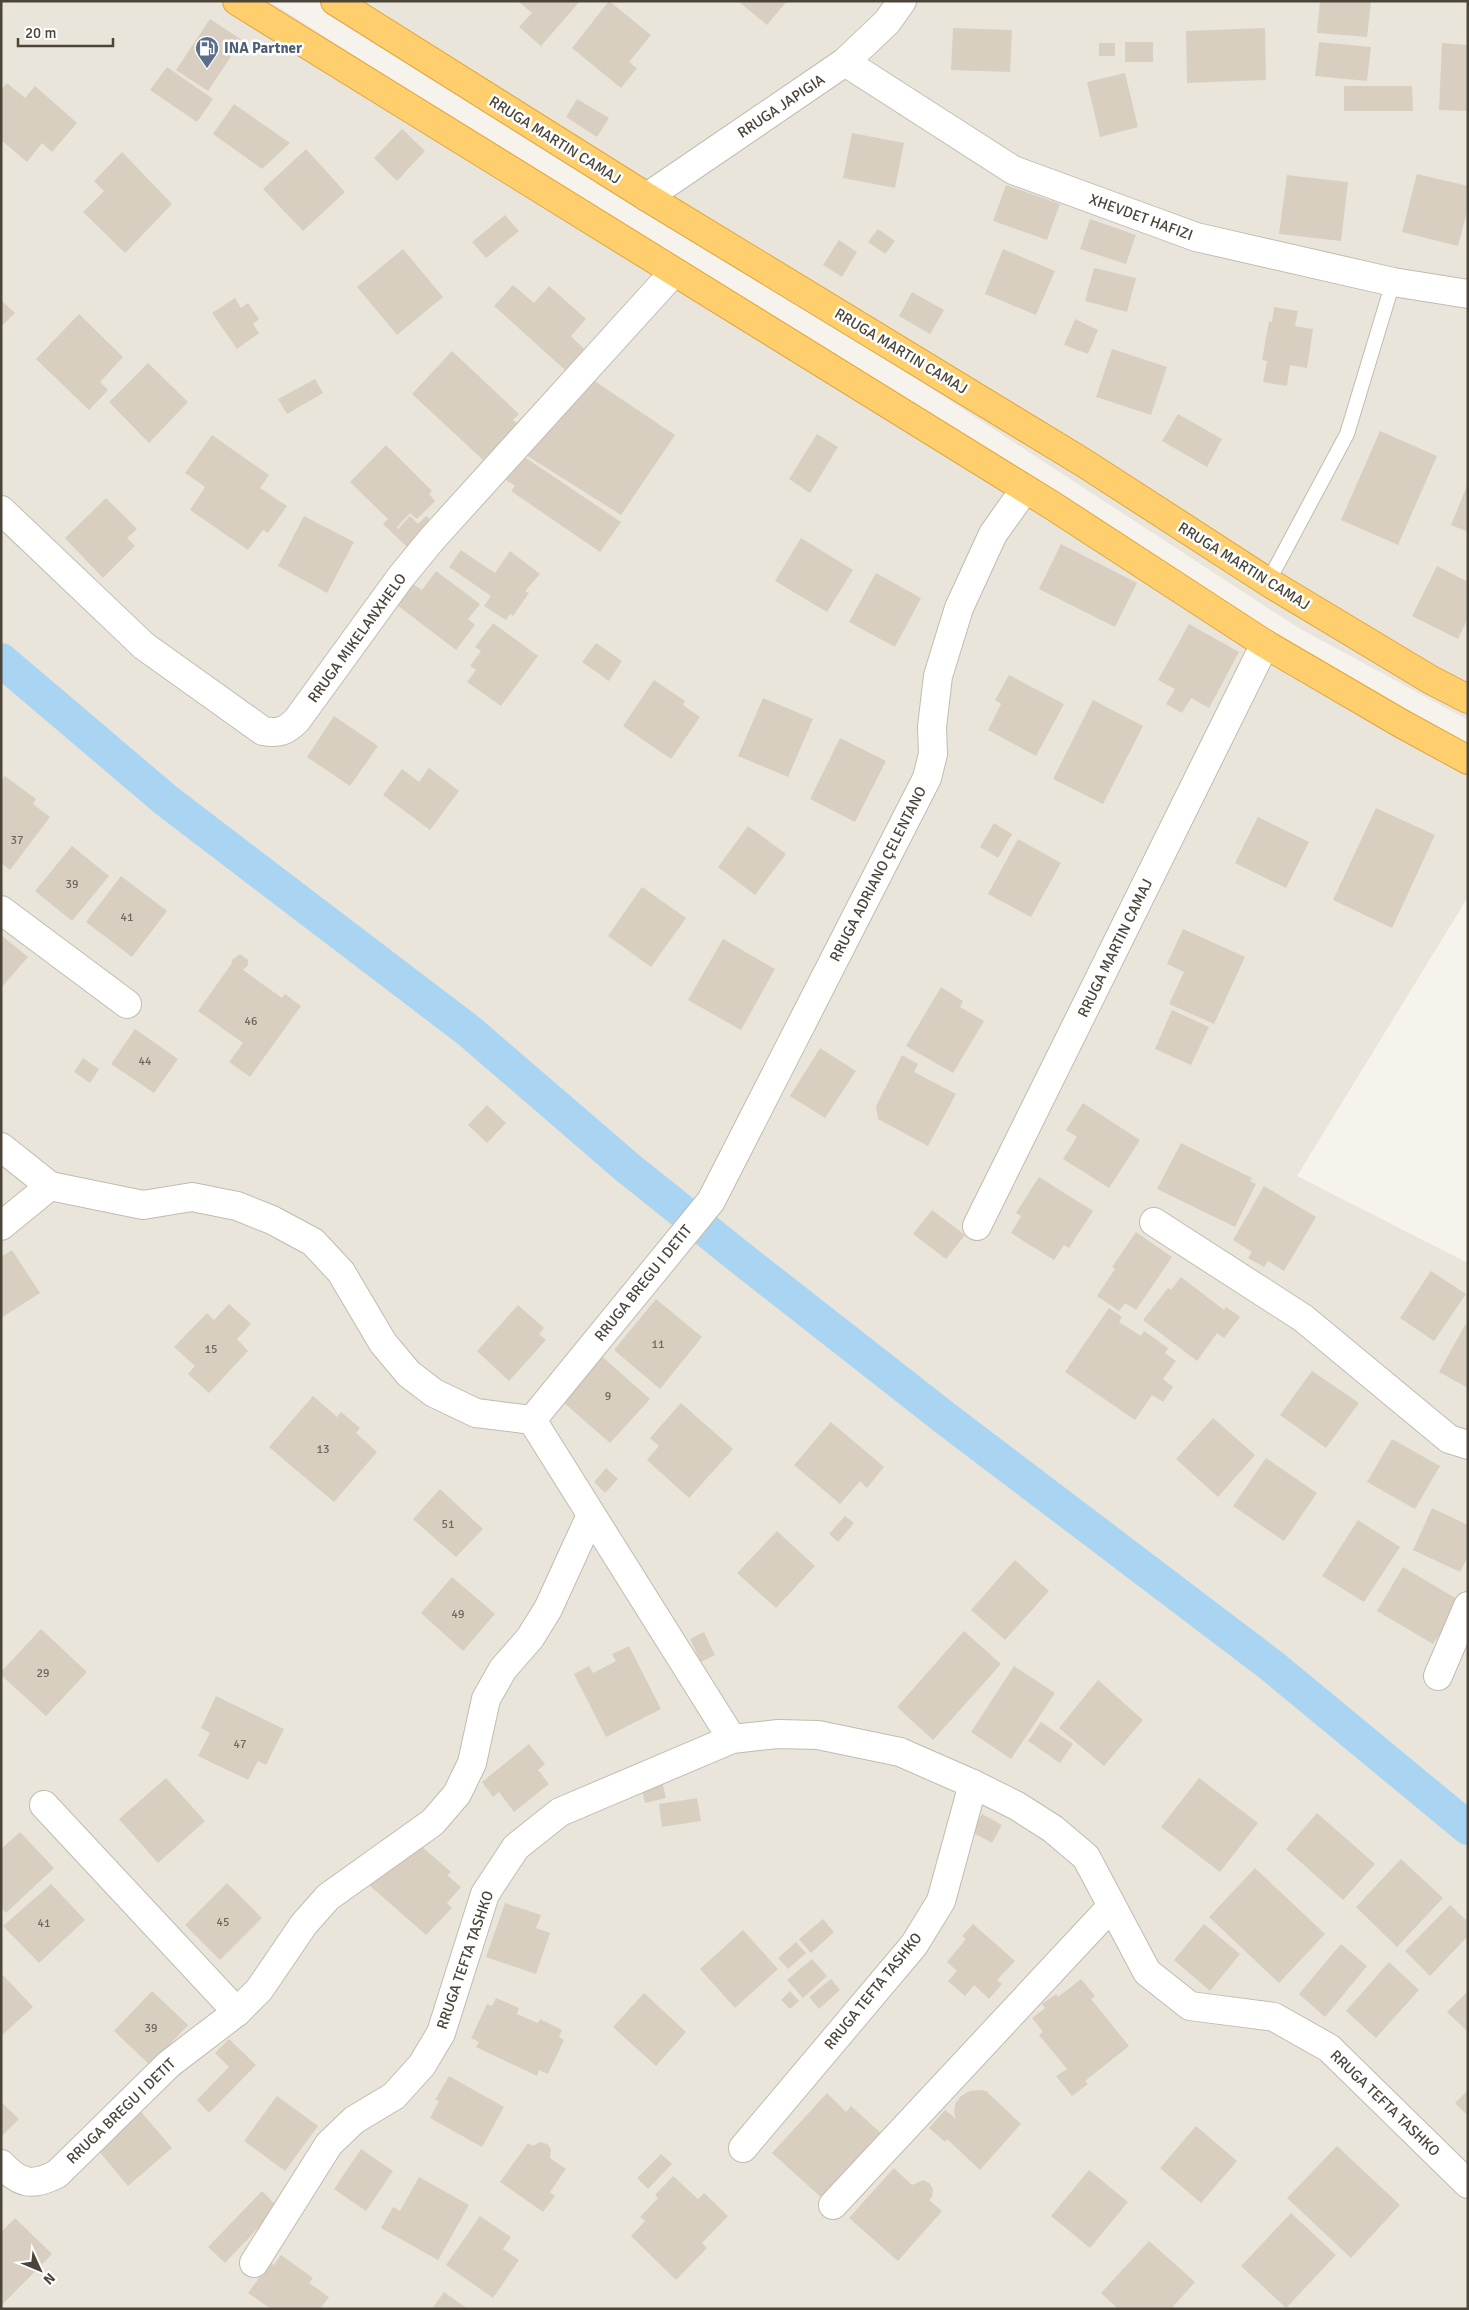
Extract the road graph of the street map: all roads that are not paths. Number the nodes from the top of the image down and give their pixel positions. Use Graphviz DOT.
graph roads {
  1 [pos="237,1"];
  2 [pos="335,1"];
  3 [pos="902,1"];
  4 [pos="845,62"];
  5 [pos="647,197"];
  6 [pos="674,272"];
  7 [pos="1393,282"];
  8 [pos="1468,294"];
  9 [pos="1025,488"];
  10 [pos="1,510"];
  11 [pos="1268,582"];
  12 [pos="1266,644"];
  13 [pos="1468,699"];
  14 [pos="1468,760"];
  15 [pos="1,910"];
  16 [pos="127,1004"];
  17 [pos="742,1139"];
  18 [pos="1,1147"];
  19 [pos="50,1186"];
  20 [pos="1154,1222"];
  21 [pos="1,1226"];
  22 [pos="978,1226"];
  23 [pos="532,1420"];
  24 [pos="1468,1445"];
  25 [pos="591,1515"];
  26 [pos="1468,1606"];
  27 [pos="1438,1676"];
  28 [pos="732,1739"];
  29 [pos="973,1784"];
  30 [pos="44,1805"];
  31 [pos="1111,1907"];
  32 [pos="237,2012"];
  33 [pos="743,2148"];
  34 [pos="1,2164"];
  35 [pos="1468,2184"];
  36 [pos="833,2205"];
  37 [pos="254,2263"];
  1 -- 6 [label="highway"];
  2 -- 5 [label="highway, RRUGA MARTIN CAMAJ"];
  3 -- 4 [label="street, RRUGA JAPIGIA"];
  4 -- 5 [label="street, RRUGA JAPIGIA"];
  4 -- 7 [label="street, XHEVDET HAFIZI"];
  5 -- 11 [label="highway, RRUGA MARTIN CAMAJ"];
  6 -- 9 [label="highway"];
  6 -- 10 [label="street, RRUGA MIKELANXHELO"];
  7 -- 8 [label="street, XHEVDET HAFIZI"];
  7 -- 11 [label="lane"];
  9 -- 12 [label="highway"];
  9 -- 17 [label="street, RRUGA ADRIANO ÇELENTANO"];
  11 -- 13 [label="highway, RRUGA MARTIN CAMAJ"];
  12 -- 14 [label="highway"];
  12 -- 22 [label="street, RRUGA MARTIN CAMAJ"];
  15 -- 16 [label="street"];
  17 -- 23 [label="street, RRUGA BREGU I DETIT"];
  18 -- 19 [label="street"];
  19 -- 21 [label="street"];
  19 -- 23 [label="street"];
  20 -- 24 [label="street"];
  23 -- 25 [label="street"];
  25 -- 28 [label="street"];
  25 -- 32 [label="street, RRUGA BREGU I DETIT"];
  26 -- 27 [label="street"];
  28 -- 29 [label="street, RRUGA TEFTA TASHKO"];
  28 -- 37 [label="street, RRUGA TEFTA TASHKO"];
  29 -- 31 [label="street, RRUGA TEFTA TASHKO"];
  29 -- 33 [label="street, RRUGA TEFTA TASHKO"];
  30 -- 32 [label="street"];
  31 -- 35 [label="street, RRUGA TEFTA TASHKO"];
  31 -- 36 [label="street"];
  32 -- 34 [label="street, RRUGA BREGU I DETIT"];
}
